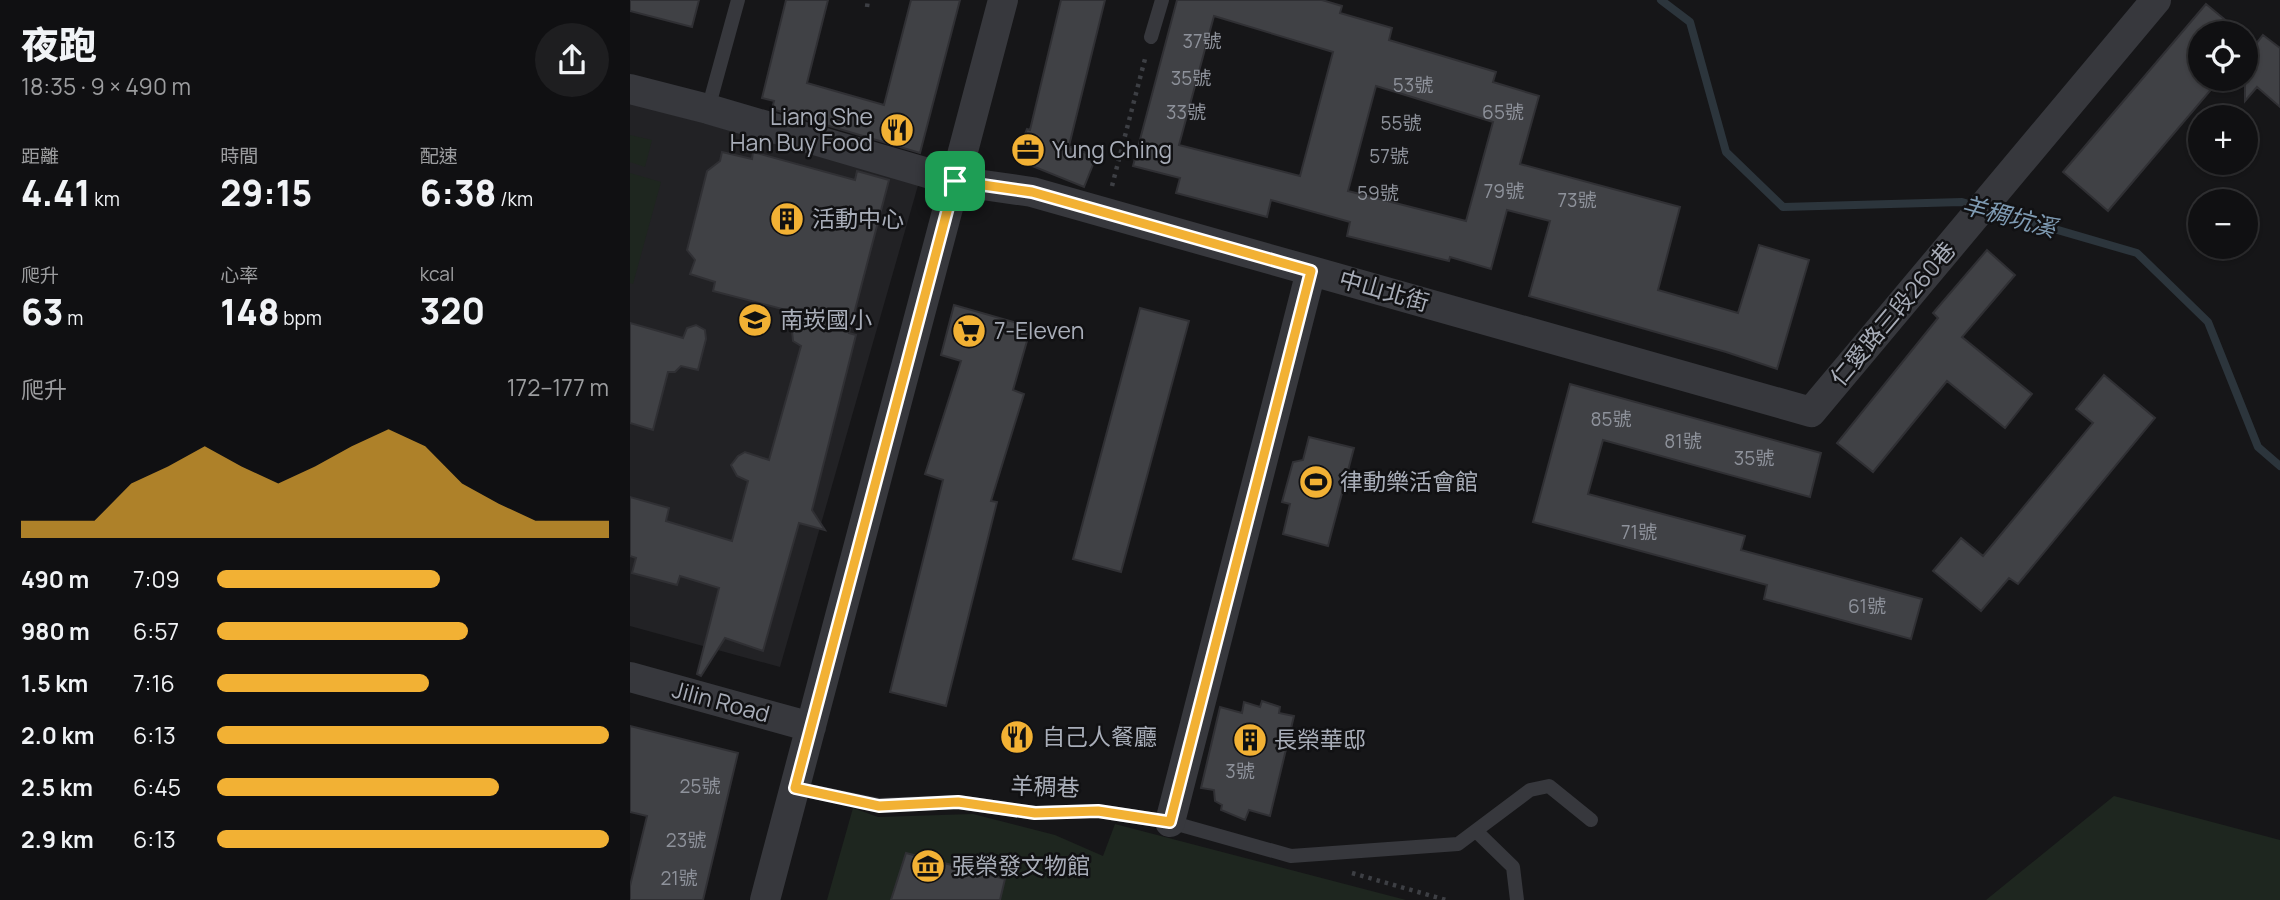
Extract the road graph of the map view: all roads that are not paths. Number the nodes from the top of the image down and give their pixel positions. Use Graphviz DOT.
graph roads {
  1 [pos="738,0"];
  2 [pos="1003,0"];
  3 [pos="1162,0"];
  4 [pos="2156,0"];
  5 [pos="1151,37"];
  6 [pos="630,89"];
  7 [pos="708,109"];
  8 [pos="955,181"];
  9 [pos="1311,271"];
  10 [pos="1811,412"];
  11 [pos="630,677"];
  12 [pos="811,727"];
  13 [pos="795,788"];
  14 [pos="1591,820"];
  15 [pos="1170,822"];
  16 [pos="1476,831"];
  17 [pos="765,900"];
  18 [pos="1517,900"];
  1 -- 7 [label="lane"];
  2 -- 8 [label="street"];
  3 -- 5 [label="lane"];
  4 -- 10 [label="street, 仁愛路三段260巷"];
  6 -- 7 [label="street, 中山北街"];
  7 -- 8 [label="street, 中山北街"];
  8 -- 9 [label="street, 中山北街"];
  8 -- 12 [label="street"];
  9 -- 10 [label="street, 中山北街"];
  9 -- 15 [label="street"];
  11 -- 12 [label="street, Jilin Road"];
  12 -- 13 [label="street"];
  13 -- 15 [label="lane, 羊稠巷"];
  13 -- 17 [label="street"];
  14 -- 16 [label="lane, 羊稠巷"];
  15 -- 16 [label="lane, 羊稠巷"];
  16 -- 18 [label="lane"];
}
